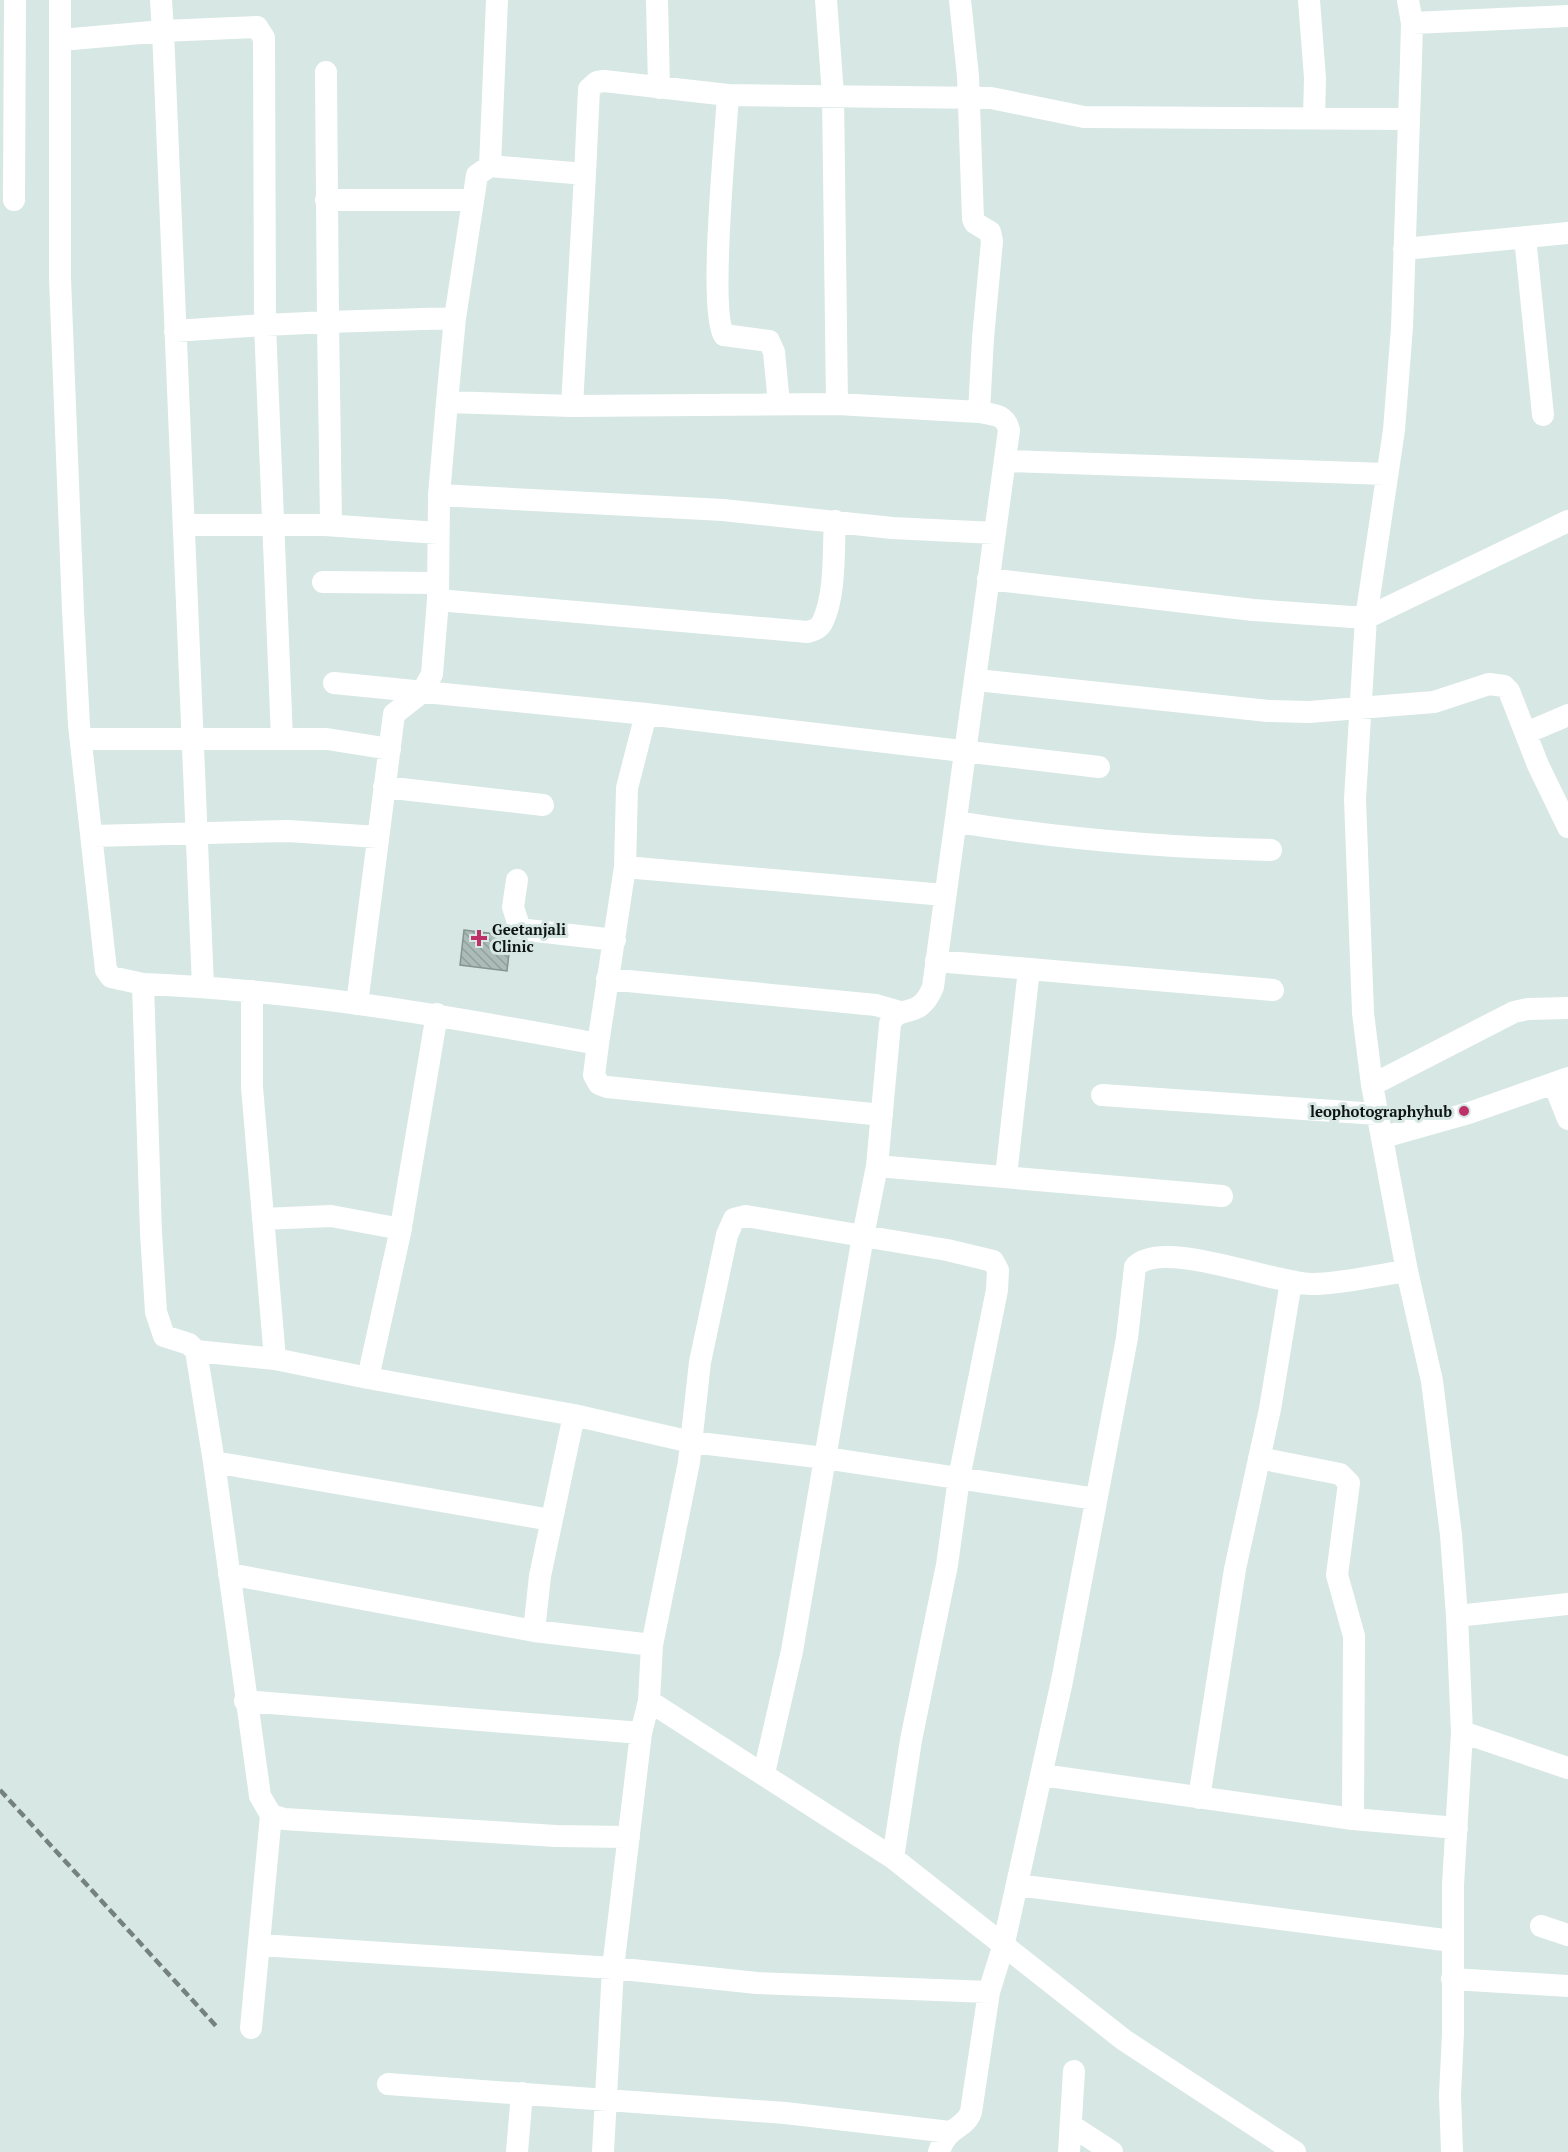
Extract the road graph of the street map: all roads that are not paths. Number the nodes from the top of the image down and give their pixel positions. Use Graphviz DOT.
graph roads {
  1 [pos="15,0"];
  2 [pos="60,0"];
  3 [pos="161,0"];
  4 [pos="496,0"];
  5 [pos="657,0"];
  6 [pos="826,0"];
  7 [pos="960,0"];
  8 [pos="1309,0"];
  9 [pos="1408,0"];
  10 [pos="1568,16"];
  11 [pos="1412,23"];
  12 [pos="163,31"];
  13 [pos="61,40"];
  14 [pos="326,72"];
  15 [pos="659,88"];
  16 [pos="728,95"];
  17 [pos="833,95"];
  18 [pos="967,99"];
  19 [pos="1314,117"];
  20 [pos="1409,119"];
  21 [pos="490,166"];
  22 [pos="585,174"];
  23 [pos="14,200"];
  24 [pos="326,200"];
  25 [pos="472,201"];
  26 [pos="1568,233"];
  27 [pos="1525,237"];
  28 [pos="1404,249"];
  29 [pos="455,318"];
  30 [pos="328,322"];
  31 [pos="265,325"];
  32 [pos="175,331"];
  33 [pos="447,402"];
  34 [pos="779,404"];
  35 [pos="837,404"];
  36 [pos="572,406"];
  37 [pos="980,412"];
  38 [pos="1543,415"];
  39 [pos="1006,461"];
  40 [pos="1386,474"];
  41 [pos="439,495"];
  42 [pos="835,521"];
  43 [pos="1568,521"];
  44 [pos="184,525"];
  45 [pos="325,525"];
  46 [pos="273,527"];
  47 [pos="438,533"];
  48 [pos="995,533"];
  49 [pos="988,579"];
  50 [pos="323,582"];
  51 [pos="438,591"];
  52 [pos="1366,618"];
  53 [pos="977,680"];
  54 [pos="334,683"];
  55 [pos="422,692"];
  56 [pos="1360,706"];
  57 [pos="646,714"];
  58 [pos="1568,715"];
  59 [pos="1526,733"];
  60 [pos="193,737"];
  61 [pos="282,738"];
  62 [pos="81,739"];
  63 [pos="390,749"];
  64 [pos="967,750"];
  65 [pos="1099,767"];
  66 [pos="384,787"];
  67 [pos="543,805"];
  68 [pos="957,822"];
  69 [pos="1568,827"];
  70 [pos="196,831"];
  71 [pos="92,836"];
  72 [pos="378,837"];
  73 [pos="1270,850"];
  74 [pos="625,867"];
  75 [pos="517,880"];
  76 [pos="944,895"];
  77 [pos="615,940"];
  78 [pos="936,961"];
  79 [pos="1029,969"];
  80 [pos="608,980"];
  81 [pos="143,984"];
  82 [pos="203,986"];
  83 [pos="1273,990"];
  84 [pos="252,991"];
  85 [pos="357,1004"];
  86 [pos="1568,1008"];
  87 [pos="900,1012"];
  88 [pos="437,1014"];
  89 [pos="598,1044"];
  90 [pos="1561,1081"];
  91 [pos="1372,1085"];
  92 [pos="1102,1095"];
  93 [pos="1377,1114"];
  94 [pos="882,1115"];
  95 [pos="1568,1119"];
  96 [pos="1384,1137"];
  97 [pos="877,1166"];
  98 [pos="1006,1176"];
  99 [pos="1222,1196"];
  100 [pos="263,1219"];
  101 [pos="401,1229"];
  102 [pos="863,1236"];
  103 [pos="1407,1271"];
  104 [pos="1291,1282"];
  105 [pos="196,1352"];
  106 [pos="275,1359"];
  107 [pos="368,1378"];
  108 [pos="574,1415"];
  109 [pos="691,1442"];
  110 [pos="825,1458"];
  111 [pos="1260,1458"];
  112 [pos="214,1462"];
  113 [pos="959,1478"];
  114 [pos="1096,1499"];
  115 [pos="551,1520"];
  116 [pos="229,1574"];
  117 [pos="1568,1604"];
  118 [pos="1457,1616"];
  119 [pos="534,1631"];
  120 [pos="652,1645"];
  121 [pos="245,1701"];
  122 [pos="649,1701"];
  123 [pos="641,1732"];
  124 [pos="1462,1732"];
  125 [pos="1568,1768"];
  126 [pos="764,1773"];
  127 [pos="1042,1775"];
  128 [pos="1199,1798"];
  129 [pos="271,1815"];
  130 [pos="1353,1819"];
  131 [pos="1457,1828"];
  132 [pos="629,1837"];
  133 [pos="892,1858"];
  134 [pos="1017,1885"];
  135 [pos="1541,1926"];
  136 [pos="1568,1935"];
  137 [pos="1452,1941"];
  138 [pos="260,1945"];
  139 [pos="1003,1947"];
  140 [pos="613,1968"];
  141 [pos="1452,1978"];
  142 [pos="1568,1986"];
  143 [pos="989,1992"];
  144 [pos="251,2028"];
  145 [pos="1074,2071"];
  146 [pos="388,2084"];
  147 [pos="522,2093"];
  148 [pos="607,2099"];
  149 [pos="1072,2126"];
  150 [pos="950,2132"];
  151 [pos="517,2152"];
  152 [pos="603,2152"];
  153 [pos="939,2152"];
  154 [pos="1069,2152"];
  155 [pos="1112,2152"];
  156 [pos="1295,2152"];
  157 [pos="1452,2152"];
  1 -- 23 [label="street"];
  2 -- 13 [label="street"];
  3 -- 12 [label="street"];
  4 -- 21 [label="street"];
  5 -- 15 [label="street"];
  6 -- 17 [label="street"];
  7 -- 18 [label="street"];
  8 -- 19 [label="street"];
  9 -- 11 [label="street"];
  10 -- 11 [label="street"];
  11 -- 20 [label="street"];
  12 -- 13 [label="street"];
  12 -- 31 [label="street"];
  12 -- 32 [label="street"];
  13 -- 62 [label="street"];
  14 -- 24 [label="street"];
  15 -- 16 [label="street"];
  15 -- 22 [label="street"];
  16 -- 17 [label="street"];
  16 -- 34 [label="street"];
  17 -- 18 [label="street"];
  17 -- 35 [label="street"];
  18 -- 19 [label="street"];
  18 -- 37 [label="street"];
  19 -- 20 [label="street"];
  20 -- 28 [label="street"];
  21 -- 22 [label="street"];
  21 -- 25 [label="street"];
  22 -- 36 [label="street"];
  24 -- 25 [label="street"];
  24 -- 30 [label="street"];
  25 -- 29 [label="street"];
  26 -- 27 [label="street"];
  27 -- 28 [label="street"];
  27 -- 38 [label="street"];
  28 -- 40 [label="street"];
  29 -- 30 [label="street"];
  29 -- 33 [label="street"];
  30 -- 31 [label="street"];
  30 -- 45 [label="street"];
  31 -- 32 [label="street"];
  31 -- 46 [label="street"];
  32 -- 44 [label="street"];
  33 -- 36 [label="street"];
  33 -- 41 [label="street"];
  34 -- 35 [label="street"];
  34 -- 36 [label="street"];
  35 -- 37 [label="street"];
  37 -- 39 [label="street"];
  39 -- 40 [label="street"];
  39 -- 48 [label="street"];
  40 -- 52 [label="street"];
  41 -- 42 [label="street"];
  41 -- 47 [label="street"];
  42 -- 48 [label="street"];
  42 -- 51 [label="street"];
  43 -- 52 [label="street"];
  44 -- 46 [label="street"];
  44 -- 60 [label="street"];
  45 -- 46 [label="street"];
  45 -- 47 [label="street"];
  46 -- 61 [label="street"];
  47 -- 51 [label="street"];
  48 -- 49 [label="street"];
  49 -- 52 [label="street"];
  49 -- 53 [label="street"];
  50 -- 51 [label="street"];
  51 -- 55 [label="street"];
  52 -- 56 [label="street"];
  53 -- 56 [label="street"];
  53 -- 64 [label="street"];
  54 -- 55 [label="street"];
  55 -- 57 [label="street"];
  55 -- 63 [label="street"];
  56 -- 59 [label="street"];
  56 -- 91 [label="street"];
  57 -- 64 [label="street"];
  57 -- 74 [label="street"];
  58 -- 59 [label="street"];
  59 -- 69 [label="street"];
  60 -- 61 [label="street"];
  60 -- 62 [label="street"];
  60 -- 70 [label="street"];
  61 -- 63 [label="street"];
  62 -- 71 [label="street"];
  63 -- 66 [label="street"];
  64 -- 65 [label="street"];
  64 -- 68 [label="street"];
  66 -- 67 [label="street"];
  66 -- 72 [label="street"];
  68 -- 73 [label="street"];
  68 -- 76 [label="street"];
  70 -- 71 [label="street"];
  70 -- 72 [label="street"];
  70 -- 82 [label="street"];
  71 -- 81 [label="street"];
  72 -- 85 [label="street"];
  74 -- 76 [label="street"];
  74 -- 77 [label="street"];
  75 -- 77 [label="street"];
  76 -- 78 [label="street"];
  77 -- 80 [label="street"];
  78 -- 79 [label="street"];
  78 -- 87 [label="street"];
  79 -- 83 [label="street"];
  79 -- 98 [label="street"];
  80 -- 87 [label="street"];
  80 -- 89 [label="street"];
  81 -- 82 [label="street"];
  81 -- 105 [label="street"];
  82 -- 84 [label="street"];
  84 -- 85 [label="street"];
  84 -- 100 [label="street"];
  85 -- 88 [label="street"];
  86 -- 91 [label="street"];
  87 -- 94 [label="street"];
  88 -- 89 [label="street"];
  88 -- 101 [label="street"];
  89 -- 94 [label="street"];
  90 -- 95 [label="street"];
  90 -- 96 [label="street"];
  91 -- 93 [label="street"];
  92 -- 93 [label="street"];
  93 -- 96 [label="street"];
  94 -- 97 [label="street"];
  96 -- 103 [label="street"];
  97 -- 98 [label="street"];
  97 -- 102 [label="street"];
  98 -- 99 [label="street"];
  100 -- 101 [label="street"];
  100 -- 106 [label="street"];
  101 -- 107 [label="street"];
  102 -- 109 [label="street"];
  102 -- 110 [label="street"];
  102 -- 113 [label="street"];
  103 -- 104 [label="street"];
  103 -- 118 [label="street"];
  104 -- 111 [label="street"];
  104 -- 114 [label="street"];
  105 -- 106 [label="street"];
  105 -- 112 [label="street"];
  106 -- 107 [label="street"];
  107 -- 108 [label="street"];
  108 -- 109 [label="street"];
  108 -- 115 [label="street"];
  109 -- 110 [label="street"];
  109 -- 120 [label="street"];
  110 -- 113 [label="street"];
  110 -- 126 [label="street"];
  111 -- 128 [label="street"];
  111 -- 130 [label="street"];
  112 -- 115 [label="street"];
  112 -- 116 [label="street"];
  113 -- 114 [label="street"];
  113 -- 133 [label="street"];
  114 -- 127 [label="street"];
  115 -- 119 [label="street"];
  116 -- 119 [label="street"];
  116 -- 121 [label="street"];
  117 -- 118 [label="street"];
  118 -- 124 [label="street"];
  119 -- 120 [label="street"];
  120 -- 122 [label="street"];
  121 -- 123 [label="street"];
  121 -- 129 [label="street"];
  122 -- 123 [label="street"];
  122 -- 126 [label="street"];
  123 -- 132 [label="street"];
  124 -- 125 [label="street"];
  124 -- 131 [label="street"];
  126 -- 133 [label="street"];
  127 -- 128 [label="street"];
  127 -- 134 [label="street"];
  128 -- 130 [label="street"];
  129 -- 132 [label="street"];
  129 -- 138 [label="street"];
  130 -- 131 [label="street"];
  131 -- 137 [label="street"];
  132 -- 140 [label="street"];
  133 -- 139 [label="street"];
  134 -- 137 [label="street"];
  134 -- 139 [label="street"];
  135 -- 136 [label="street"];
  137 -- 141 [label="street"];
  138 -- 140 [label="street"];
  138 -- 144 [label="street"];
  139 -- 143 [label="street"];
  139 -- 156 [label="street"];
  140 -- 143 [label="street"];
  140 -- 148 [label="street"];
  141 -- 142 [label="street"];
  141 -- 157 [label="street"];
  143 -- 150 [label="street"];
  145 -- 149 [label="street"];
  146 -- 147 [label="street"];
  147 -- 148 [label="street"];
  147 -- 151 [label="street"];
  148 -- 150 [label="street"];
  148 -- 152 [label="street"];
  149 -- 154 [label="street"];
  149 -- 155 [label="street"];
  150 -- 153 [label="street"];
}
